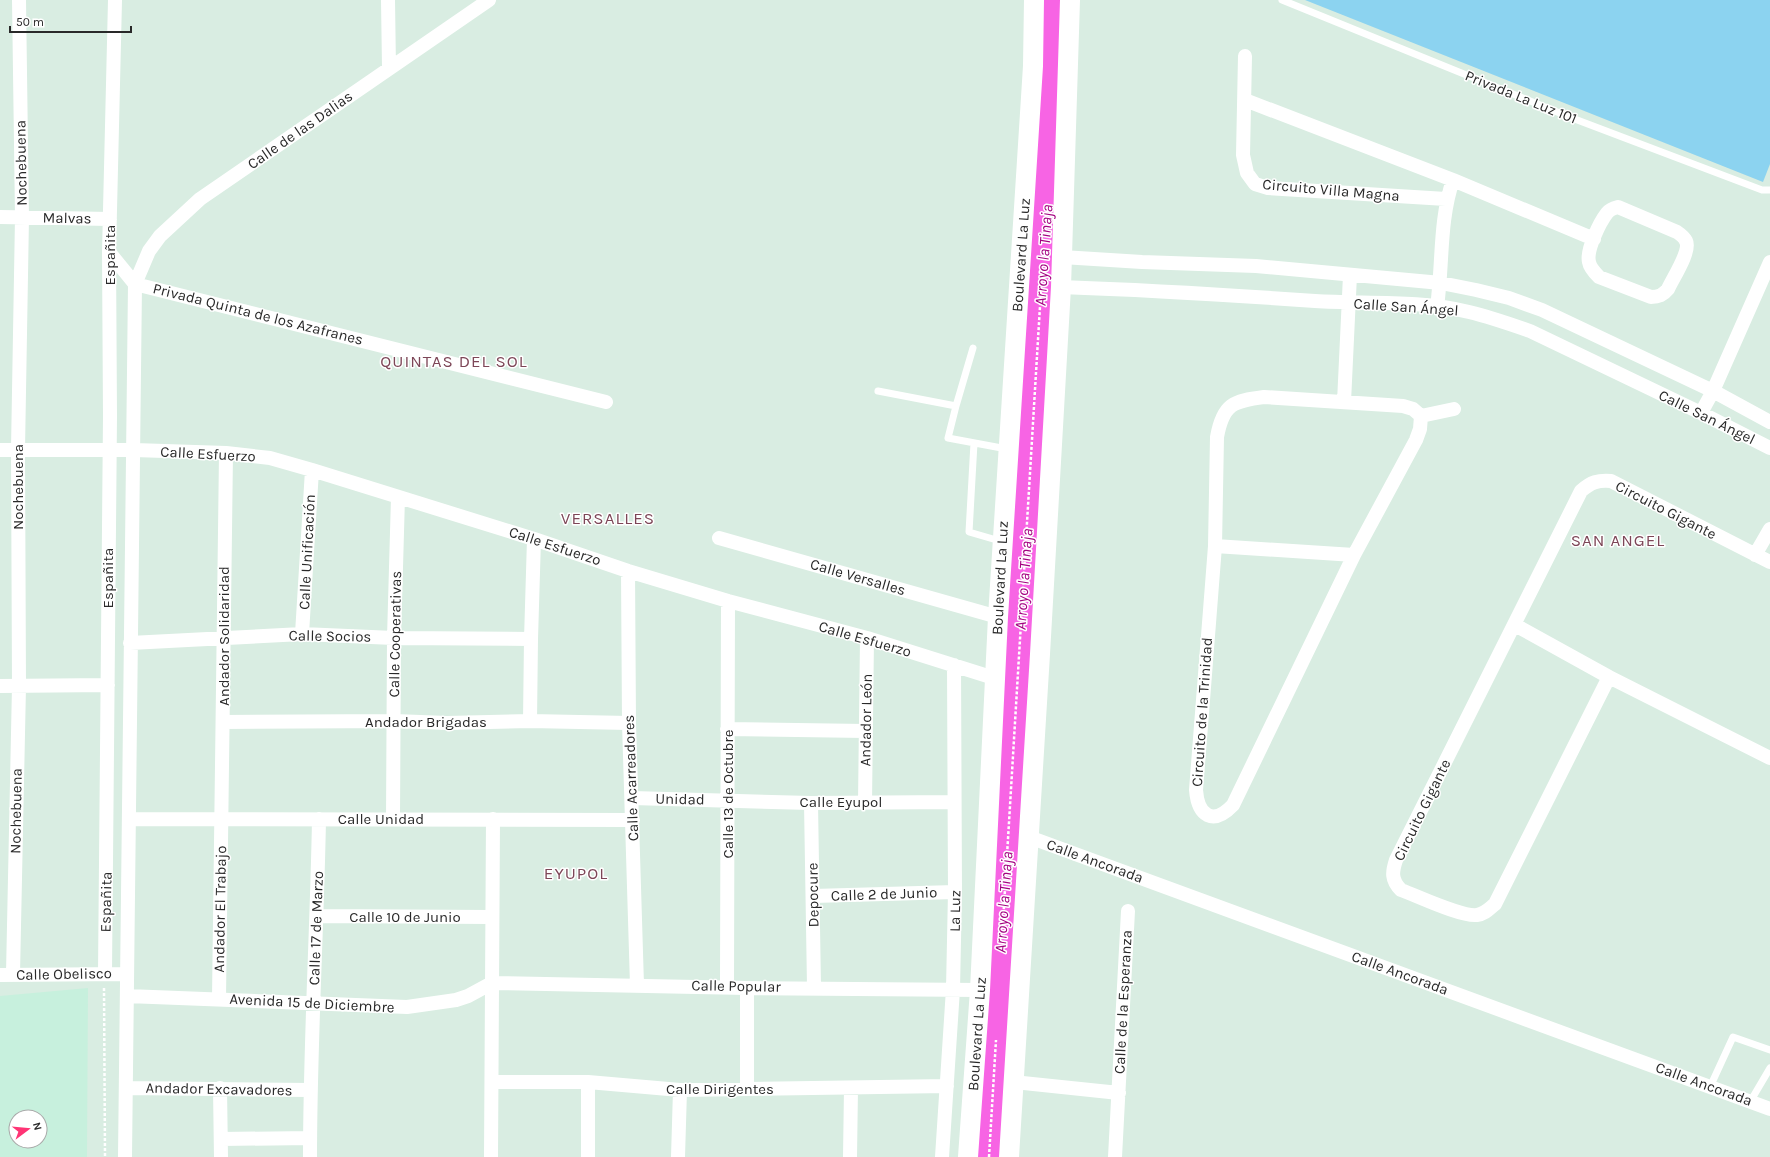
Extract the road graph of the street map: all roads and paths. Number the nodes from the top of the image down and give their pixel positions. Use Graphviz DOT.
graph roads {
  1 [pos="19,0"];
  2 [pos="115,0"];
  3 [pos="388,0"];
  4 [pos="489,0"];
  5 [pos="1034,0"];
  6 [pos="1070,0"];
  7 [pos="1282,0"];
  8 [pos="1245,56"];
  9 [pos="389,68"];
  10 [pos="1245,100"];
  11 [pos="1453,180"];
  12 [pos="1766,190"];
  13 [pos="1446,199"];
  14 [pos="0,217"];
  15 [pos="22,217"];
  16 [pos="110,219"];
  17 [pos="1594,238"];
  18 [pos="109,252"];
  19 [pos="1062,257"];
  20 [pos="1770,262"];
  21 [pos="1042,267"];
  22 [pos="1350,275"];
  23 [pos="1441,283"];
  24 [pos="136,284"];
  25 [pos="1061,287"];
  26 [pos="1349,303"];
  27 [pos="1437,307"];
  28 [pos="973,348"];
  29 [pos="878,391"];
  30 [pos="1713,391"];
  31 [pos="606,402"];
  32 [pos="1344,402"];
  33 [pos="956,406"];
  34 [pos="1454,409"];
  35 [pos="1701,413"];
  36 [pos="1421,416"];
  37 [pos="1770,422"];
  38 [pos="974,443"];
  39 [pos="1770,448"];
  40 [pos="1008,449"];
  41 [pos="0,450"];
  42 [pos="18,450"];
  43 [pos="109,450"];
  44 [pos="134,450"];
  45 [pos="226,453"];
  46 [pos="312,470"];
  47 [pos="398,497"];
  48 [pos="1770,529"];
  49 [pos="719,538"];
  50 [pos="534,539"];
  51 [pos="1003,542"];
  52 [pos="1215,546"];
  53 [pos="1354,555"];
  54 [pos="1755,555"];
  55 [pos="1770,562"];
  56 [pos="628,570"];
  57 [pos="728,601"];
  58 [pos="998,617"];
  59 [pos="1515,625"];
  60 [pos="302,634"];
  61 [pos="223,638"];
  62 [pos="394,638"];
  63 [pos="867,638"];
  64 [pos="531,639"];
  65 [pos="130,643"];
  66 [pos="954,665"];
  67 [pos="1609,677"];
  68 [pos="994,678"];
  69 [pos="108,684"];
  70 [pos="0,686"];
  71 [pos="19,686"];
  72 [pos="394,721"];
  73 [pos="530,721"];
  74 [pos="223,722"];
  75 [pos="629,723"];
  76 [pos="727,729"];
  77 [pos="866,731"];
  78 [pos="1770,758"];
  79 [pos="632,798"];
  80 [pos="728,800"];
  81 [pos="954,802"];
  82 [pos="811,803"];
  83 [pos="865,803"];
  84 [pos="128,819"];
  85 [pos="221,819"];
  86 [pos="319,819"];
  87 [pos="393,819"];
  88 [pos="493,819"];
  89 [pos="633,820"];
  90 [pos="1029,837"];
  91 [pos="955,892"];
  92 [pos="813,896"];
  93 [pos="1128,911"];
  94 [pos="317,916"];
  95 [pos="492,917"];
  96 [pos="1002,942"];
  97 [pos="105,973"];
  98 [pos="127,974"];
  99 [pos="7,975"];
  100 [pos="492,983"];
  101 [pos="637,985"];
  102 [pos="727,986"];
  103 [pos="814,987"];
  104 [pos="747,988"];
  105 [pos="953,989"];
  106 [pos="980,990"];
  107 [pos="128,996"];
  108 [pos="219,998"];
  109 [pos="314,1002"];
  110 [pos="996,1038"];
  111 [pos="1770,1050"];
  112 [pos="1770,1068"];
  113 [pos="492,1082"];
  114 [pos="588,1082"];
  115 [pos="1014,1082"];
  116 [pos="947,1086"];
  117 [pos="1710,1087"];
  118 [pos="127,1088"];
  119 [pos="220,1088"];
  120 [pos="851,1088"];
  121 [pos="747,1089"];
  122 [pos="310,1090"];
  123 [pos="680,1090"];
  124 [pos="1119,1093"];
  125 [pos="1763,1104"];
  126 [pos="310,1138"];
  127 [pos="221,1139"];
  128 [pos="105,1157"];
  129 [pos="125,1157"];
  130 [pos="221,1157"];
  131 [pos="310,1157"];
  132 [pos="491,1157"];
  133 [pos="588,1157"];
  134 [pos="678,1157"];
  135 [pos="850,1157"];
  136 [pos="942,1157"];
  137 [pos="968,1157"];
  138 [pos="989,1157"];
  139 [pos="1009,1157"];
  140 [pos="1115,1157"];
  1 -- 15 [label="street, Nochebuena"];
  2 -- 16 [label="street, Españita"];
  3 -- 9 [label="street"];
  4 -- 9 [label="street, Calle de las Dalias"];
  5 -- 40 [label="main road, Boulevard La Luz"];
  6 -- 19 [label="main road"];
  7 -- 12 [label="lane, Privada La Luz 101"];
  8 -- 10 [label="street, Circuito Villa Magna"];
  9 -- 24 [label="street, Calle de las Dalias"];
  10 -- 11 [label="street"];
  10 -- 13 [label="street, Circuito Villa Magna"];
  11 -- 13 [label="street"];
  11 -- 17 [label="street"];
  13 -- 23 [label="street"];
  14 -- 15 [label="street, Malvas"];
  15 -- 16 [label="street, Malvas"];
  15 -- 42 [label="street, Nochebuena"];
  16 -- 18 [label="street, Españita"];
  17 -- 17 [label="street"];
  18 -- 24 [label="street, Privada Quinta de los Azafranes"];
  18 -- 43 [label="street, Españita"];
  19 -- 22 [label="street, Calle San Ángel"];
  19 -- 25 [label="main road"];
  20 -- 30 [label="street"];
  21 -- 96 [label="path"];
  22 -- 23 [label="street, Calle San Ángel"];
  22 -- 26 [label="street"];
  23 -- 27 [label="street"];
  23 -- 30 [label="street, Calle San Ángel"];
  24 -- 31 [label="street, Privada Quinta de los Azafranes"];
  24 -- 44 [label="street"];
  25 -- 26 [label="street, Calle San Ángel"];
  25 -- 90 [label="main road"];
  26 -- 27 [label="street, Calle San Ángel"];
  26 -- 32 [label="street"];
  27 -- 35 [label="street, Calle San Ángel"];
  28 -- 33 [label="lane"];
  29 -- 33 [label="lane"];
  30 -- 35 [label="street"];
  30 -- 37 [label="street, Calle San Ángel"];
  32 -- 36 [label="street, Circuito de la Trinidad"];
  32 -- 52 [label="street, Circuito de la Trinidad"];
  33 -- 38 [label="lane"];
  34 -- 36 [label="street"];
  35 -- 39 [label="street, Calle San Ángel"];
  36 -- 53 [label="street, Circuito de la Trinidad"];
  38 -- 40 [label="lane"];
  38 -- 51 [label="lane"];
  40 -- 51 [label="main road, Boulevard La Luz"];
  41 -- 42 [label="street, Calle Esfuerzo"];
  42 -- 43 [label="street, Calle Esfuerzo"];
  42 -- 71 [label="street, Nochebuena"];
  43 -- 44 [label="street, Calle Esfuerzo"];
  43 -- 69 [label="street, Españita"];
  44 -- 45 [label="street, Calle Esfuerzo"];
  44 -- 65 [label="street"];
  45 -- 46 [label="street, Calle Esfuerzo"];
  45 -- 61 [label="street, Andador Solidaridad"];
  46 -- 47 [label="street, Calle Esfuerzo"];
  46 -- 60 [label="street, Calle Unificación"];
  47 -- 50 [label="street, Calle Esfuerzo"];
  47 -- 62 [label="street, Calle Cooperativas"];
  48 -- 54 [label="street"];
  49 -- 58 [label="street, Calle Versalles"];
  50 -- 56 [label="street, Calle Esfuerzo"];
  50 -- 64 [label="street"];
  51 -- 58 [label="main road, Boulevard La Luz"];
  52 -- 53 [label="street"];
  52 -- 53 [label="street, Circuito de la Trinidad"];
  54 -- 55 [label="street, Circuito Gigante"];
  54 -- 59 [label="street, Circuito Gigante"];
  56 -- 57 [label="street, Calle Esfuerzo"];
  56 -- 75 [label="street, Calle Acarreadores"];
  57 -- 63 [label="street, Calle Esfuerzo"];
  57 -- 76 [label="street, Calle 13 de Octubre"];
  58 -- 68 [label="main road, Boulevard La Luz"];
  59 -- 67 [label="street"];
  59 -- 67 [label="street, Circuito Gigante"];
  60 -- 61 [label="street, Calle Socios"];
  60 -- 62 [label="street, Calle Socios"];
  61 -- 65 [label="street, Calle Socios"];
  61 -- 74 [label="street, Andador Solidaridad"];
  62 -- 64 [label="street, Calle Socios"];
  62 -- 72 [label="street, Calle Cooperativas"];
  63 -- 66 [label="street, Calle Esfuerzo"];
  63 -- 77 [label="street, Andador León"];
  64 -- 73 [label="street"];
  65 -- 84 [label="street"];
  66 -- 68 [label="street, Calle Esfuerzo"];
  66 -- 81 [label="street, La Luz"];
  67 -- 78 [label="street"];
  68 -- 106 [label="main road, Boulevard La Luz"];
  69 -- 71 [label="street"];
  69 -- 97 [label="street, Españita"];
  70 -- 71 [label="street"];
  71 -- 99 [label="street, Nochebuena"];
  72 -- 73 [label="street, Andador Brigadas"];
  72 -- 74 [label="street, Andador Brigadas"];
  72 -- 87 [label="street, Calle Cooperativas"];
  73 -- 75 [label="street, Andador Brigadas"];
  74 -- 85 [label="street, Andador Solidaridad"];
  75 -- 79 [label="street, Calle Acarreadores"];
  76 -- 77 [label="street"];
  76 -- 80 [label="street, Calle 13 de Octubre"];
  77 -- 83 [label="street, Andador León"];
  79 -- 80 [label="street, Unidad"];
  79 -- 89 [label="street, Calle Acarreadores"];
  80 -- 82 [label="street, Calle Eyupol"];
  80 -- 102 [label="street, Calle 13 de Octubre"];
  81 -- 83 [label="street, Calle Eyupol"];
  81 -- 91 [label="street, La Luz"];
  82 -- 83 [label="street, Calle Eyupol"];
  82 -- 92 [label="street, Depocure"];
  84 -- 85 [label="street, Calle Unidad"];
  84 -- 98 [label="street"];
  85 -- 86 [label="street, Calle Unidad"];
  85 -- 108 [label="street, Andador El Trabajo"];
  86 -- 87 [label="street, Calle Unidad"];
  86 -- 94 [label="street, Calle 17 de Marzo"];
  87 -- 88 [label="street, Calle Unidad"];
  88 -- 89 [label="street, Calle Unidad"];
  88 -- 95 [label="street"];
  89 -- 101 [label="street, Calle Acarreadores"];
  90 -- 115 [label="main road"];
  90 -- 117 [label="street, Calle Ancorada"];
  91 -- 92 [label="street, Calle 2 de Junio"];
  91 -- 105 [label="street, La Luz"];
  92 -- 103 [label="street, Depocure"];
  93 -- 124 [label="street, Calle de la Esperanza"];
  94 -- 95 [label="street, Calle 10 de Junio"];
  94 -- 109 [label="street, Calle 17 de Marzo"];
  95 -- 100 [label="street"];
  97 -- 98 [label="street, Calle Obelisco"];
  97 -- 99 [label="street, Calle Obelisco"];
  97 -- 128 [label="path"];
  98 -- 107 [label="street"];
  100 -- 101 [label="street, Calle Popular"];
  100 -- 109 [label="street, Avenida 15 de Diciembre"];
  100 -- 113 [label="street"];
  101 -- 102 [label="street, Calle Popular"];
  102 -- 104 [label="street, Calle Popular"];
  103 -- 104 [label="street, Calle Popular"];
  103 -- 105 [label="street, Calle Popular"];
  104 -- 121 [label="street"];
  105 -- 106 [label="street, Calle Popular"];
  105 -- 116 [label="street, La Luz"];
  106 -- 137 [label="main road, Boulevard La Luz"];
  107 -- 108 [label="street, Avenida 15 de Diciembre"];
  107 -- 118 [label="street"];
  108 -- 109 [label="street, Avenida 15 de Diciembre"];
  109 -- 122 [label="street, Calle 17 de Marzo"];
  110 -- 138 [label="path"];
  111 -- 117 [label="lane"];
  112 -- 125 [label="lane"];
  113 -- 114 [label="street, Calle Dirigentes"];
  113 -- 132 [label="street"];
  114 -- 123 [label="street, Calle Dirigentes"];
  114 -- 133 [label="street"];
  115 -- 124 [label="street"];
  115 -- 139 [label="main road"];
  116 -- 120 [label="street, Calle Dirigentes"];
  116 -- 136 [label="street, La Luz"];
  117 -- 125 [label="street, Calle Ancorada"];
  118 -- 119 [label="street, Andador Excavadores"];
  118 -- 129 [label="street"];
  119 -- 122 [label="street, Andador Excavadores"];
  119 -- 127 [label="street"];
  120 -- 121 [label="street, Calle Dirigentes"];
  120 -- 135 [label="street"];
  121 -- 123 [label="street, Calle Dirigentes"];
  122 -- 126 [label="street, Calle 17 de Marzo"];
  123 -- 134 [label="street"];
  124 -- 140 [label="street, Calle de la Esperanza"];
  126 -- 127 [label="street"];
  126 -- 131 [label="street, Calle 17 de Marzo"];
  127 -- 130 [label="street"];
}
